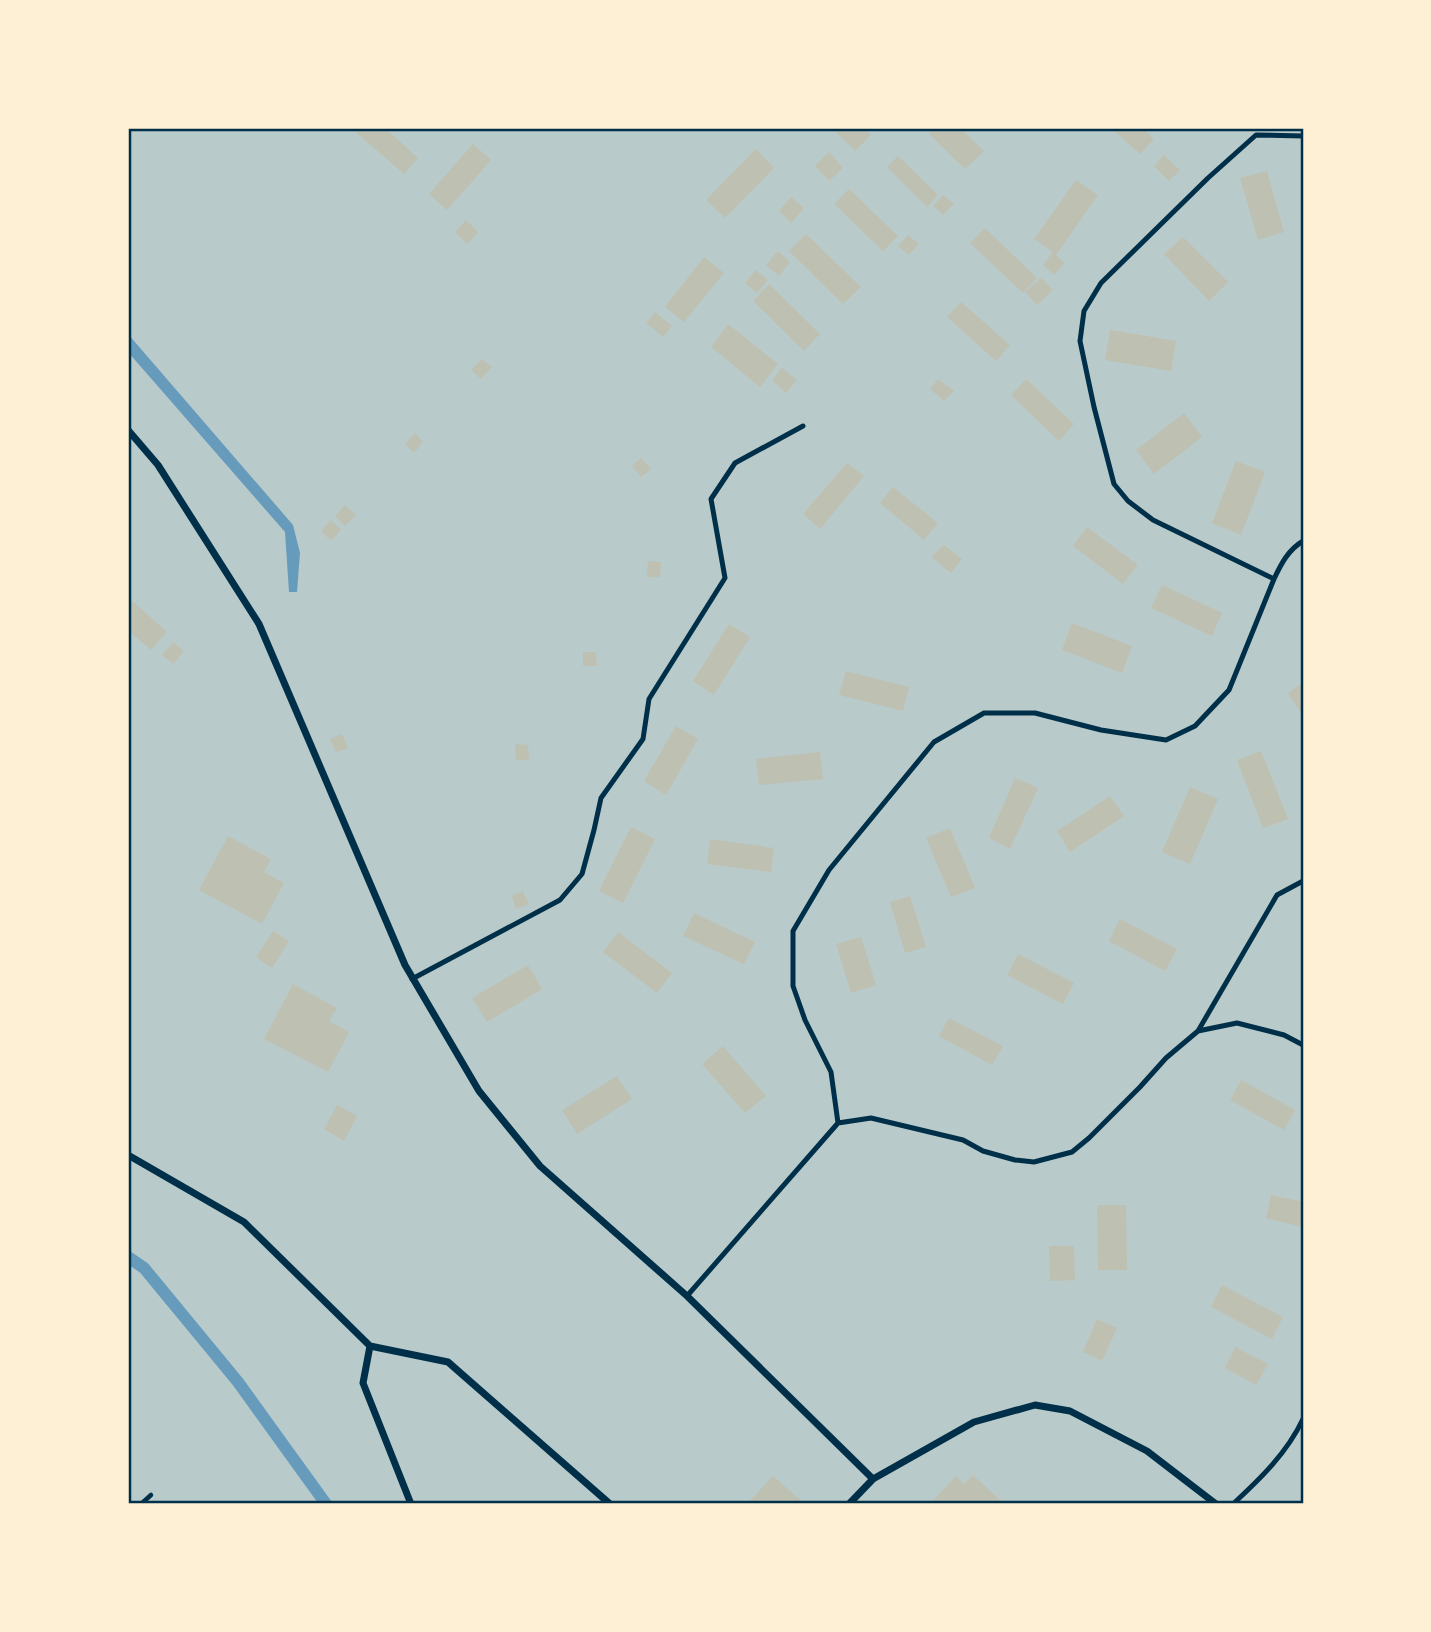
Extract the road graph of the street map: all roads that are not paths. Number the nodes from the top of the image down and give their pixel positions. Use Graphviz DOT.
graph roads {
  1 [pos="1303,136"];
  2 [pos="803,426"];
  3 [pos="128,430"];
  4 [pos="1303,541"];
  5 [pos="1274,579"];
  6 [pos="1303,881"];
  7 [pos="412,979"];
  8 [pos="1198,1031"];
  9 [pos="1303,1045"];
  10 [pos="838,1123"];
  11 [pos="128,1155"];
  12 [pos="687,1296"];
  13 [pos="370,1346"];
  14 [pos="1303,1419"];
  15 [pos="873,1479"];
  16 [pos="411,1504"];
  17 [pos="610,1504"];
  18 [pos="849,1504"];
  19 [pos="1216,1504"];
  20 [pos="1233,1504"];
  1 -- 5 [label="lane"];
  2 -- 7 [label="lane"];
  3 -- 7 [label="street"];
  4 -- 5 [label="lane"];
  5 -- 10 [label="lane"];
  6 -- 8 [label="lane"];
  7 -- 12 [label="street"];
  8 -- 9 [label="lane"];
  8 -- 10 [label="lane"];
  10 -- 12 [label="lane"];
  11 -- 13 [label="street"];
  12 -- 15 [label="street"];
  13 -- 16 [label="street"];
  13 -- 17 [label="street"];
  14 -- 20 [label="lane"];
  15 -- 18 [label="street"];
  15 -- 19 [label="street"];
}
